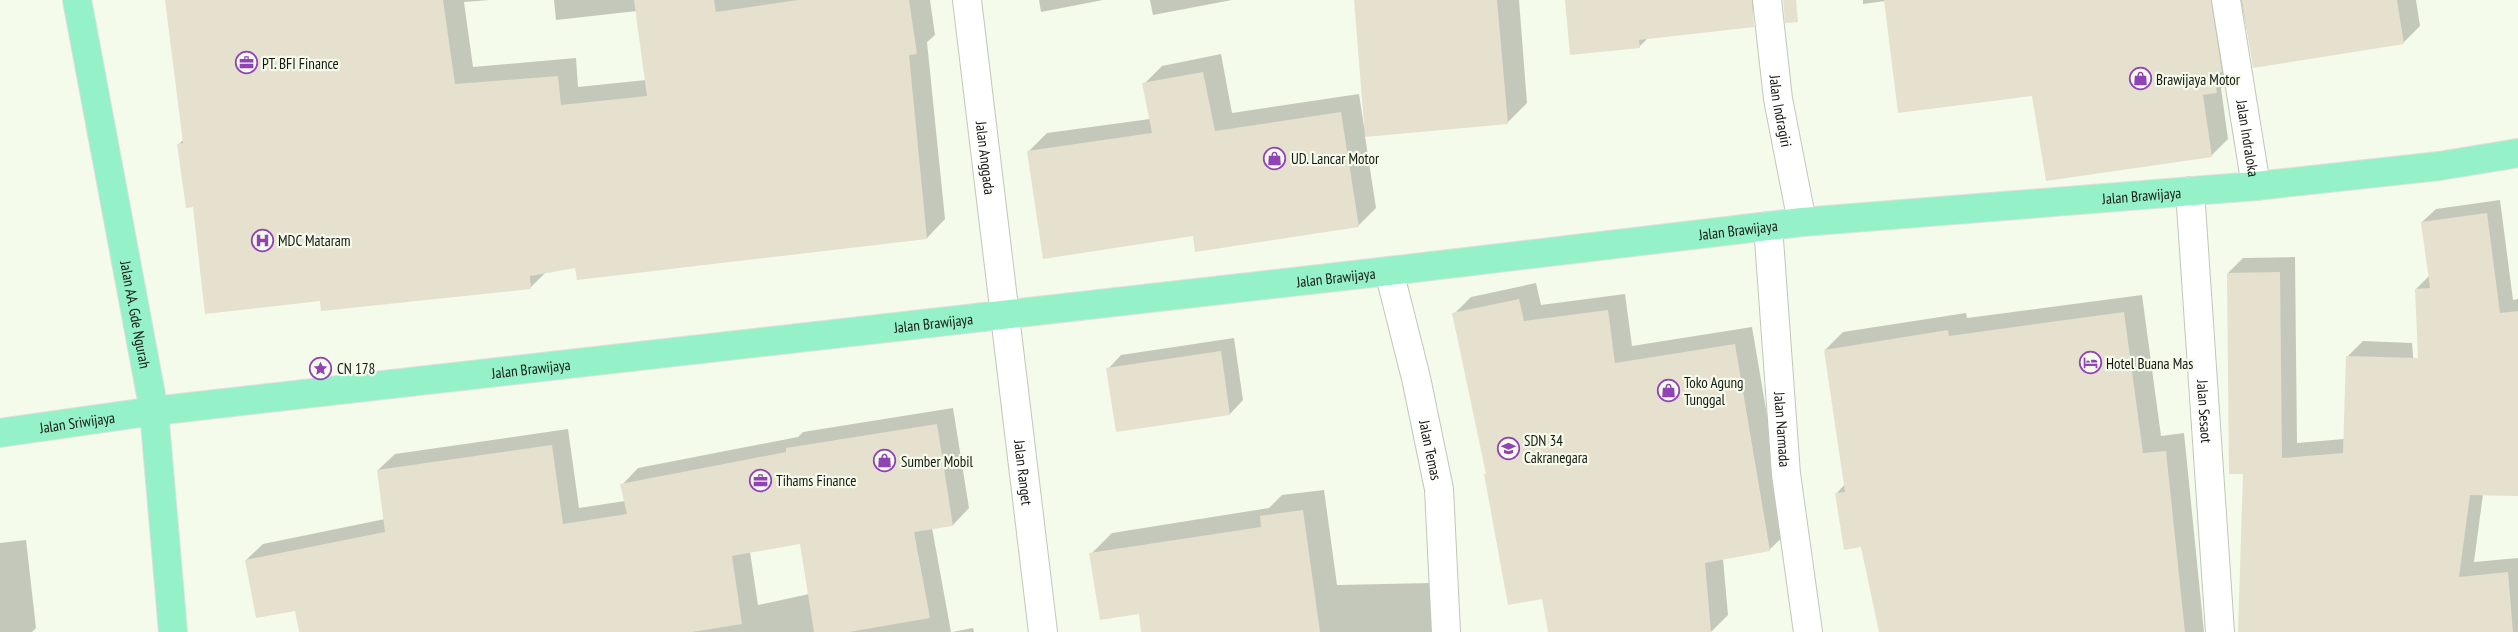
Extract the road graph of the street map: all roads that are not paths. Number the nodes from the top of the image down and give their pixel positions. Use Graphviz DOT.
graph roads {
  1 [pos="77,0"];
  2 [pos="967,0"];
  3 [pos="1767,0"];
  4 [pos="2226,0"];
  5 [pos="2518,153"];
  6 [pos="2256,186"];
  7 [pos="2190,191"];
  8 [pos="1802,222"];
  9 [pos="1768,226"];
  10 [pos="1389,271"];
  11 [pos="1006,314"];
  12 [pos="154,411"];
  13 [pos="0,433"];
  14 [pos="173,632"];
  15 [pos="1043,632"];
  16 [pos="1446,632"];
  17 [pos="1808,632"];
  18 [pos="2220,632"];
  1 -- 12 [label="main road, Jalan AA. Gde Ngurah"];
  2 -- 11 [label="street, Jalan Anggada"];
  3 -- 8 [label="street, Jalan Indragiri"];
  4 -- 6 [label="street, Jalan Indraloka"];
  5 -- 6 [label="main road, Jalan Brawijaya"];
  6 -- 7 [label="main road, Jalan Brawijaya"];
  7 -- 8 [label="main road, Jalan Brawijaya"];
  7 -- 18 [label="street, Jalan Sesaot"];
  8 -- 9 [label="main road, Jalan Brawijaya"];
  9 -- 10 [label="main road, Jalan Brawijaya"];
  9 -- 17 [label="street, Jalan Narmada"];
  10 -- 11 [label="main road, Jalan Brawijaya"];
  10 -- 16 [label="street, Jalan Temas"];
  11 -- 12 [label="main road, Jalan Brawijaya"];
  11 -- 15 [label="street, Jalan Ranget"];
  12 -- 13 [label="main road, Jalan Sriwijaya"];
  12 -- 14 [label="main road, Jalan AA. Gde Ngurah"];
}
